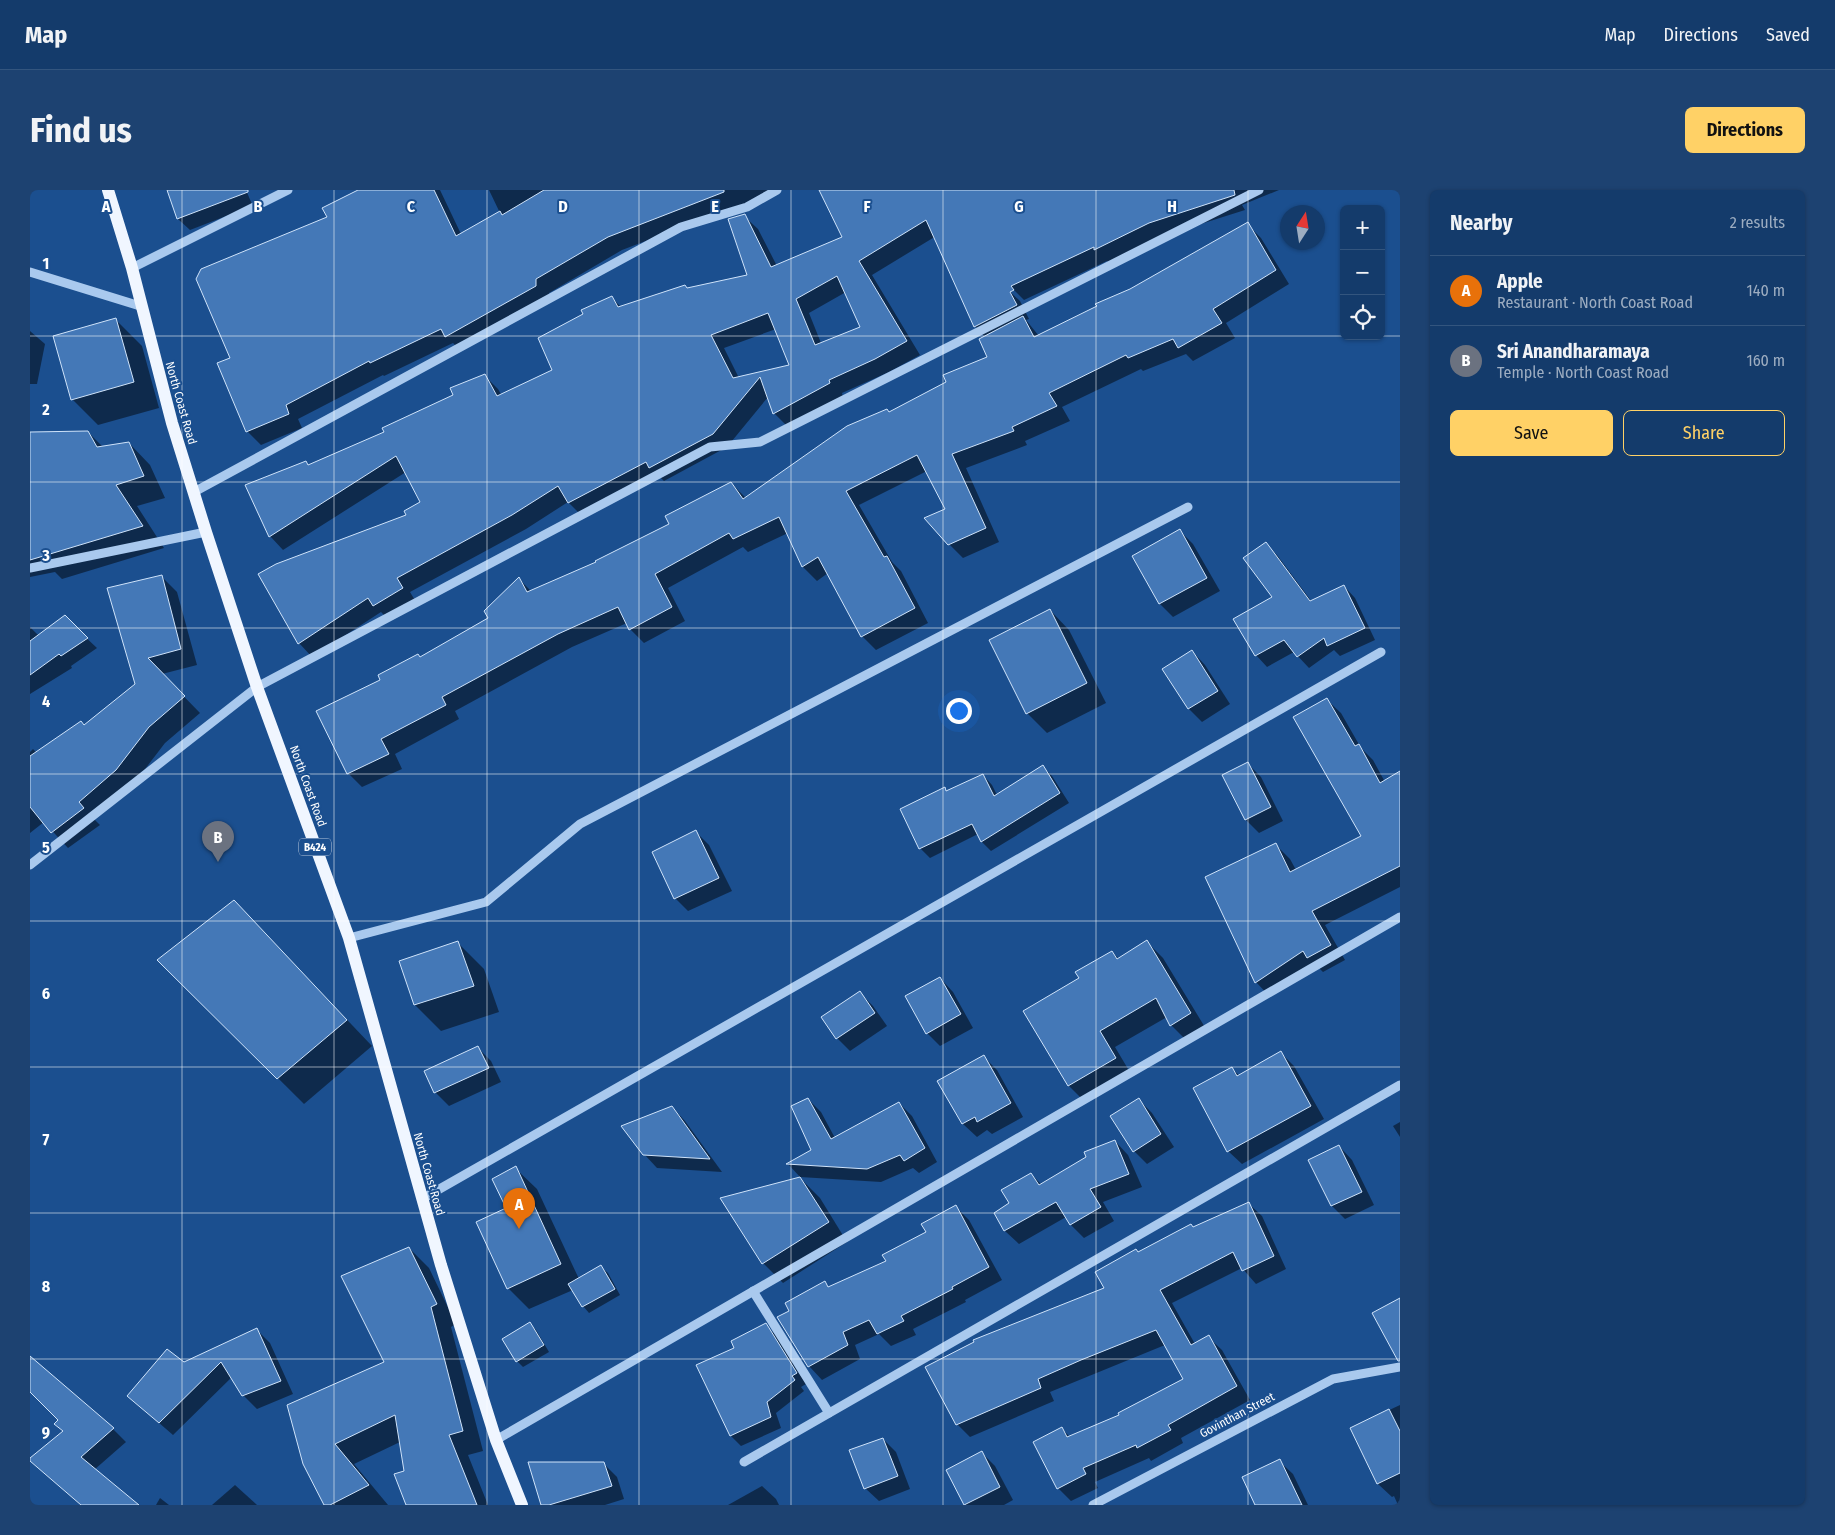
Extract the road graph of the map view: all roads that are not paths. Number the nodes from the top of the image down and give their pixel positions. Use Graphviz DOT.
graph roads {
  1 [pos="108,190"];
  2 [pos="288,190"];
  3 [pos="777,190"];
  4 [pos="1259,190"];
  5 [pos="132,268"];
  6 [pos="30,272"];
  7 [pos="140,306"];
  8 [pos="194,492"];
  9 [pos="1188,507"];
  10 [pos="206,532"];
  11 [pos="30,568"];
  12 [pos="1381,652"];
  13 [pos="257,686"];
  14 [pos="30,865"];
  15 [pos="1400,917"];
  16 [pos="349,938"];
  17 [pos="1400,1086"];
  18 [pos="422,1199"];
  19 [pos="753,1291"];
  20 [pos="1400,1367"];
  21 [pos="829,1413"];
  22 [pos="496,1440"];
  23 [pos="744,1462"];
  24 [pos="522,1505"];
  25 [pos="1093,1505"];
  1 -- 5 [label="main road, North Coast Road / B424"];
  2 -- 5 [label="street"];
  3 -- 8 [label="street"];
  4 -- 13 [label="street"];
  5 -- 7 [label="main road, North Coast Road / B424"];
  6 -- 7 [label="street"];
  7 -- 8 [label="main road, North Coast Road / B424"];
  8 -- 10 [label="main road, North Coast Road / B424"];
  9 -- 16 [label="street"];
  10 -- 11 [label="street"];
  10 -- 13 [label="main road, North Coast Road / B424"];
  12 -- 18 [label="street"];
  13 -- 14 [label="street"];
  13 -- 16 [label="main road, North Coast Road / B424"];
  15 -- 19 [label="street"];
  16 -- 18 [label="main road, North Coast Road / B424"];
  17 -- 21 [label="street"];
  18 -- 22 [label="main road, North Coast Road / B424"];
  19 -- 21 [label="street"];
  19 -- 22 [label="street"];
  20 -- 25 [label="street, Govinthan Street"];
  21 -- 23 [label="street"];
  22 -- 24 [label="main road, North Coast Road / B424"];
}
